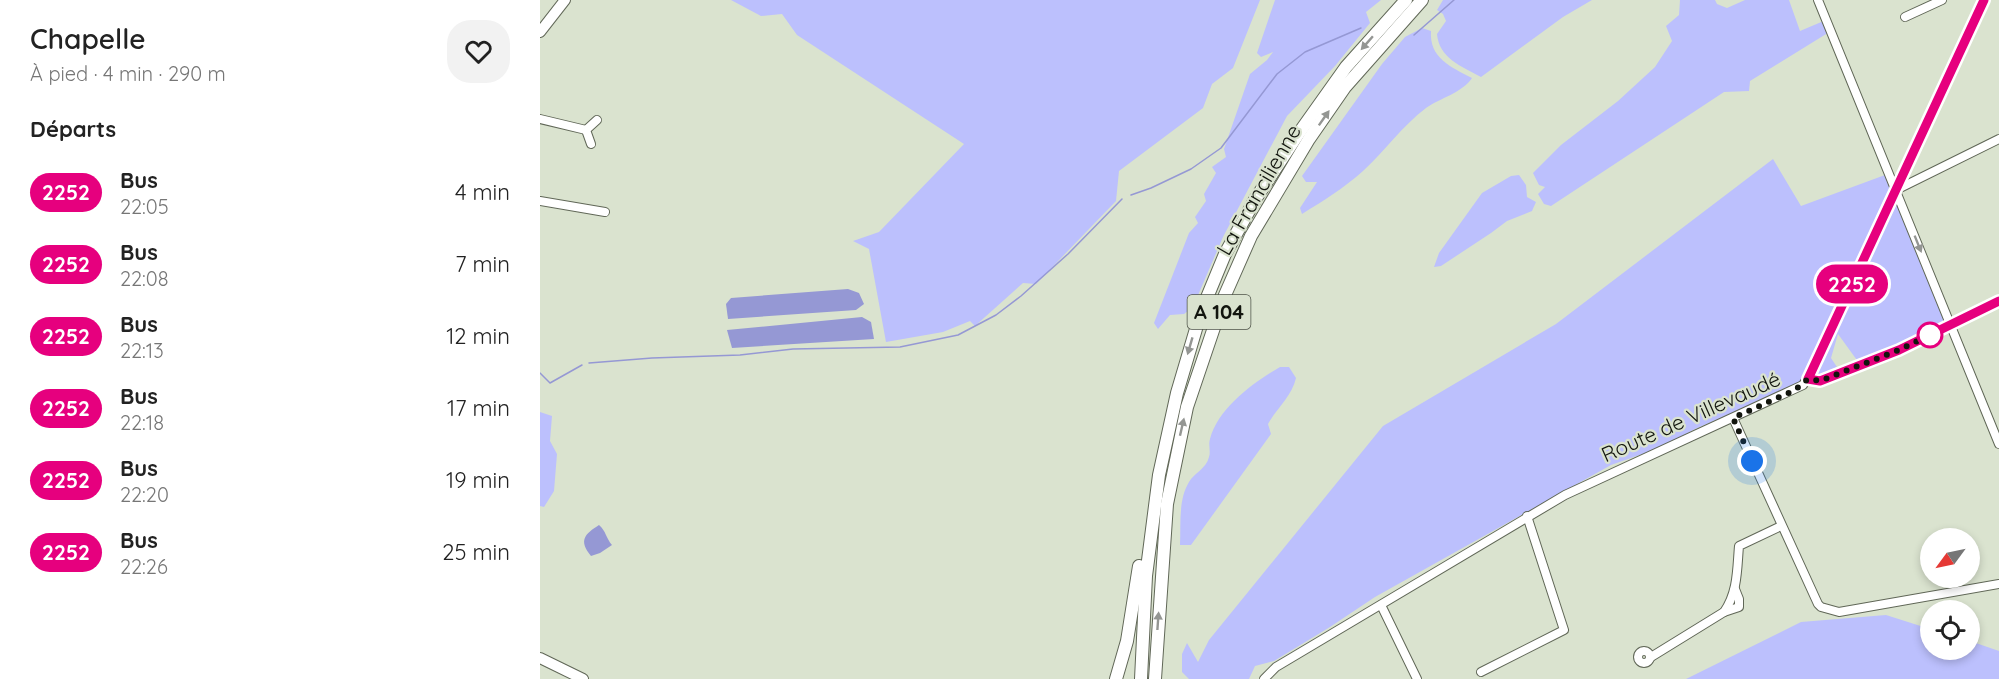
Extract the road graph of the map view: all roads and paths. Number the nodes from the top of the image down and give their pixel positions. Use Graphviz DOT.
graph roads {
  1 [pos="565,0"];
  2 [pos="1406,0"];
  3 [pos="1422,0"];
  4 [pos="1818,0"];
  5 [pos="1942,0"];
  6 [pos="1984,0"];
  7 [pos="1905,17"];
  8 [pos="540,32"];
  9 [pos="540,119"];
  10 [pos="597,120"];
  11 [pos="586,130"];
  12 [pos="1999,139"];
  13 [pos="591,144"];
  14 [pos="1896,190"];
  15 [pos="540,201"];
  16 [pos="605,212"];
  17 [pos="1999,300"];
  18 [pos="1951,325"];
  19 [pos="1808,379"];
  20 [pos="1999,414"];
  21 [pos="1733,418"];
  22 [pos="1989,418"];
  23 [pos="1999,444"];
  24 [pos="1527,516"];
  25 [pos="1152,523"];
  26 [pos="1781,526"];
  27 [pos="1999,584"];
  28 [pos="1381,605"];
  29 [pos="1651,657"];
  30 [pos="541,658"];
  31 [pos="1481,672"];
  32 [pos="583,679"];
  33 [pos="1116,679"];
  34 [pos="1141,679"];
  35 [pos="1155,679"];
  36 [pos="1264,679"];
  37 [pos="1417,679"];
  1 -- 8 [label="main road"];
  2 -- 25 [label="highway, La Francilienne / A 104, one-way"];
  35 -- 3 [label="highway, La Francilienne / A 104, one-way"];
  4 -- 14 [label="street"];
  5 -- 7 [label="street"];
  6 -- 14 [label="street, Route de Villevaudé"];
  9 -- 11 [label="street"];
  10 -- 11 [label="street"];
  11 -- 13 [label="street"];
  12 -- 14 [label="street"];
  14 -- 18 [label="street, one-way"];
  14 -- 19 [label="street, Route de Villevaudé"];
  15 -- 16 [label="street"];
  17 -- 18 [label="street"];
  18 -- 19 [label="street"];
  18 -- 22 [label="street"];
  19 -- 21 [label="street, Route de Villevaudé"];
  20 -- 22 [label="street"];
  21 -- 24 [label="street, Route de Villevaudé"];
  21 -- 26 [label="street"];
  22 -- 23 [label="street"];
  24 -- 28 [label="street, Route de Villevaudé"];
  24 -- 31 [label="street"];
  25 -- 33 [label="highway"];
  25 -- 34 [label="highway, La Francilienne / A 104"];
  26 -- 27 [label="street"];
  26 -- 29 [label="street"];
  28 -- 36 [label="street, Route de Villevaudé"];
  28 -- 37 [label="street"];
  30 -- 32 [label="main road"];
}
